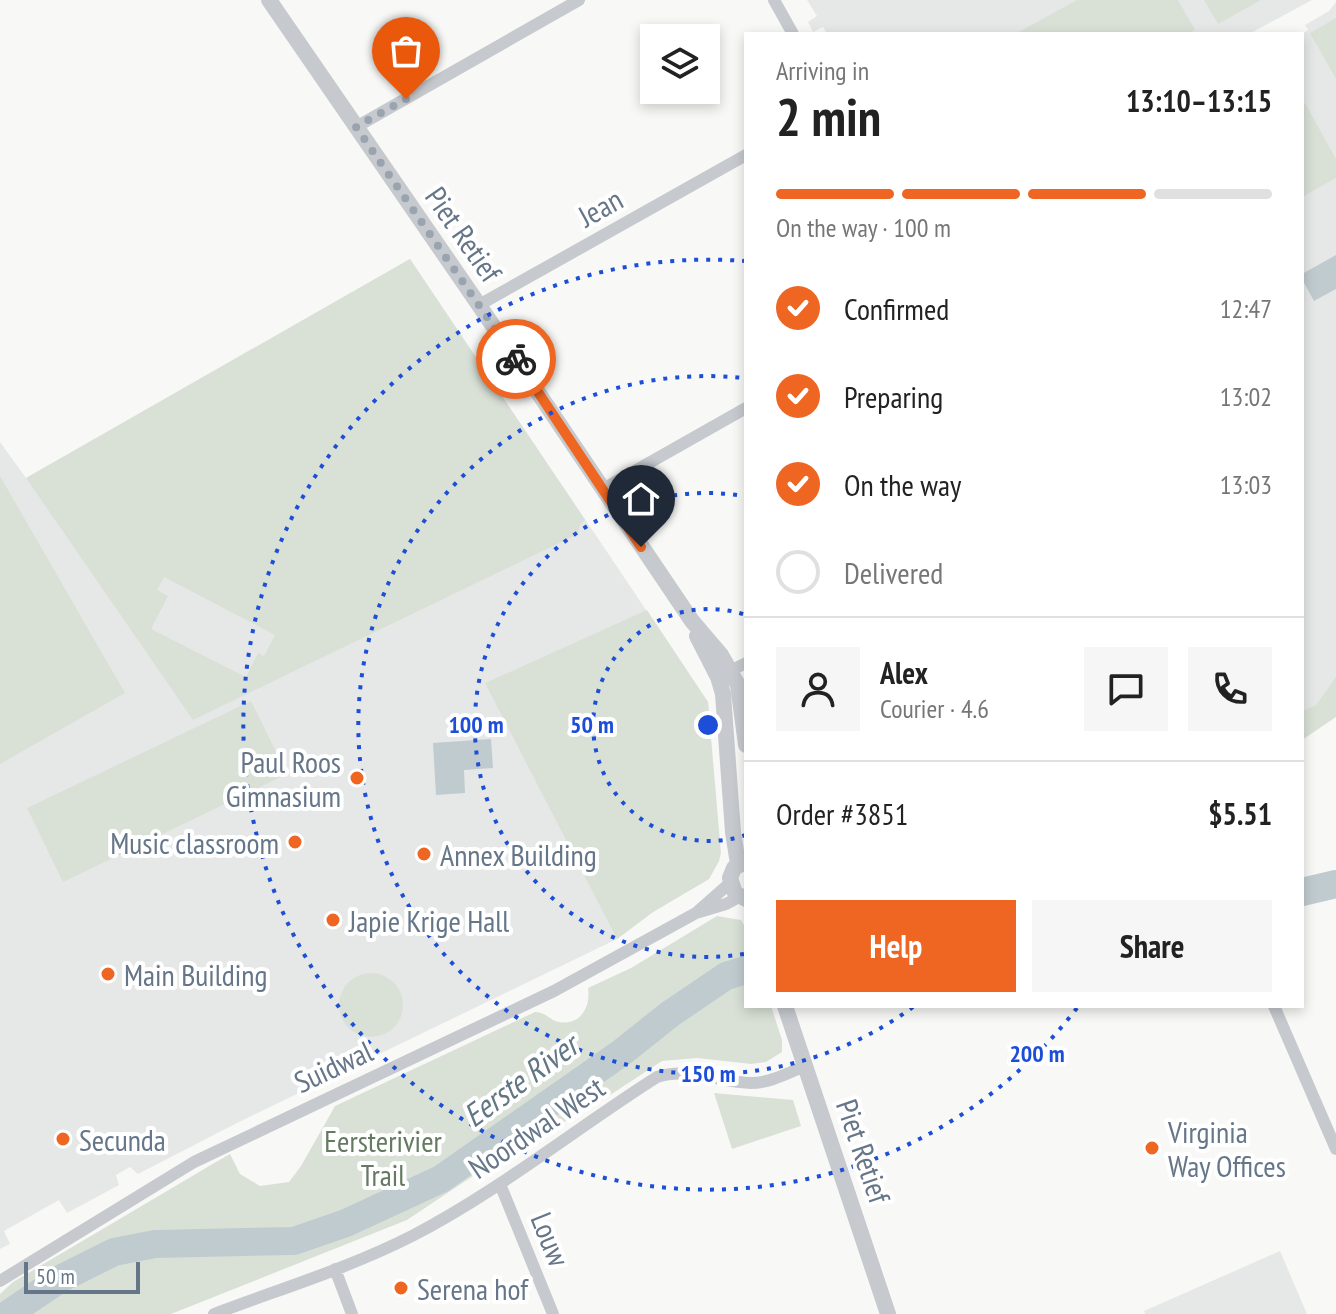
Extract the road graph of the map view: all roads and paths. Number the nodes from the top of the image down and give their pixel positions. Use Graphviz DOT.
graph roads {
  1 [pos="269,0"];
  2 [pos="579,0"];
  3 [pos="774,0"];
  4 [pos="792,32"];
  5 [pos="356,127"];
  6 [pos="744,156"];
  7 [pos="479,305"];
  8 [pos="744,409"];
  9 [pos="603,489"];
  10 [pos="732,670"];
  11 [pos="744,725"];
  12 [pos="742,862"];
  13 [pos="741,896"];
  14 [pos="786,1008"];
  15 [pos="1275,1008"];
  16 [pos="805,1066"];
  17 [pos="1336,1149"];
  18 [pos="500,1184"];
  19 [pos="335,1269"];
  20 [pos="0,1281"];
  21 [pos="214,1314"];
  22 [pos="352,1314"];
  23 [pos="553,1314"];
  24 [pos="888,1314"];
  1 -- 5 [label="street, Piet Retief"];
  2 -- 5 [label="street"];
  3 -- 4 [label="street"];
  5 -- 7 [label="street, Piet Retief"];
  6 -- 7 [label="street, Jean"];
  7 -- 9 [label="street, Piet Retief"];
  8 -- 9 [label="street"];
  9 -- 10 [label="street, Piet Retief"];
  10 -- 11 [label="street, Piet Retief"];
  10 -- 12 [label="street, Piet Retief"];
  12 -- 13 [label="street"];
  13 -- 20 [label="street, Suidwal"];
  14 -- 16 [label="street, Piet Retief"];
  15 -- 17 [label="street"];
  16 -- 18 [label="street, Noordwal West"];
  16 -- 24 [label="street, Piet Retief"];
  18 -- 19 [label="street, Noordwal West"];
  18 -- 23 [label="street, Louw"];
  19 -- 21 [label="street, Noordwal West"];
  19 -- 22 [label="street"];
}
